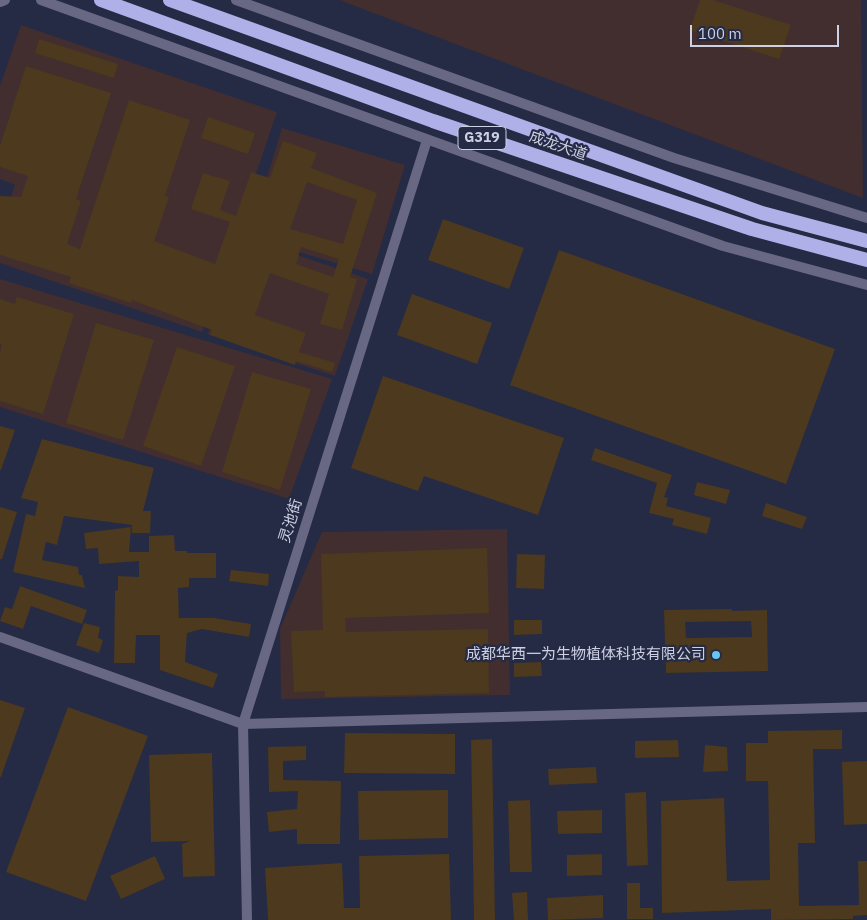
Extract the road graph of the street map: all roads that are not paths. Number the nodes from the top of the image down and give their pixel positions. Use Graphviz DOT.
graph roads {
  1 [pos="5,0"];
  2 [pos="40,0"];
  3 [pos="101,0"];
  4 [pos="170,0"];
  5 [pos="236,0"];
  6 [pos="0,2"];
  7 [pos="426,140"];
  8 [pos="867,218"];
  9 [pos="867,241"];
  10 [pos="867,260"];
  11 [pos="867,285"];
  12 [pos="0,637"];
  13 [pos="867,707"];
  14 [pos="244,724"];
  15 [pos="247,920"];
  1 -- 6 [label="street"];
  2 -- 7 [label="street"];
  3 -- 10 [label="highway, 成龙大道 / G319"];
  4 -- 9 [label="highway, 成龙大道 / G319"];
  5 -- 8 [label="street"];
  7 -- 11 [label="street"];
  7 -- 14 [label="street, 灵池街"];
  12 -- 14 [label="street"];
  13 -- 14 [label="street"];
  14 -- 15 [label="street, 灵池街"];
}
